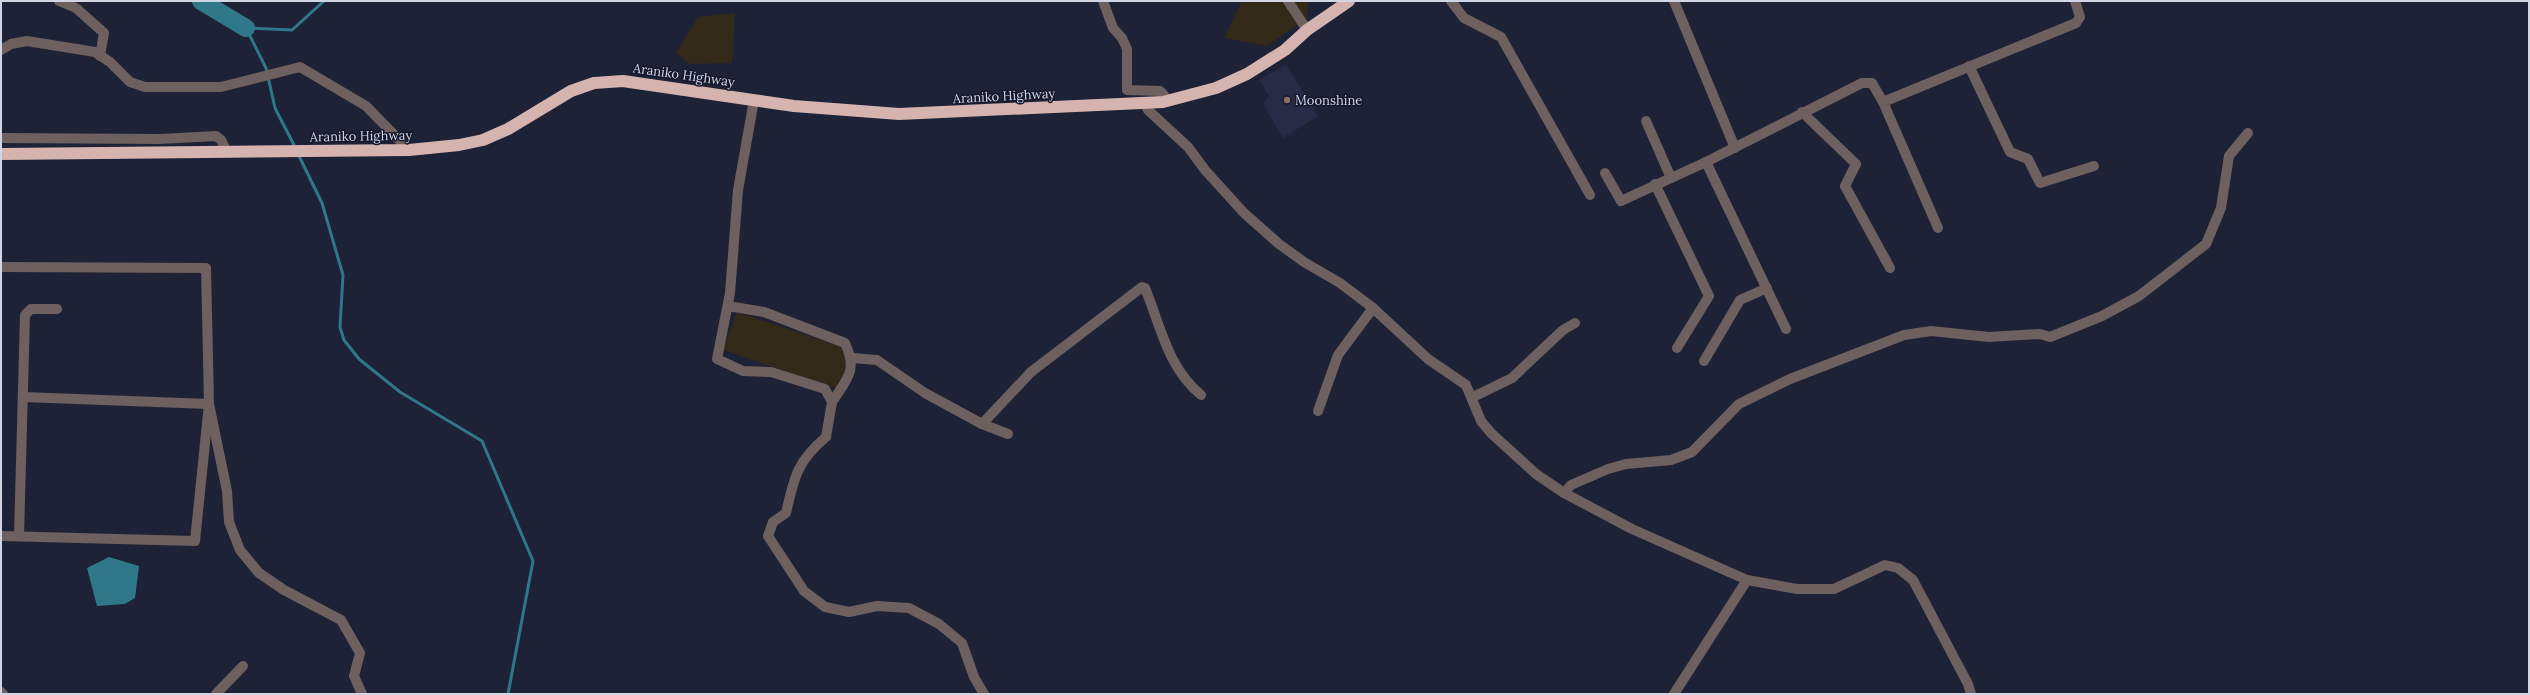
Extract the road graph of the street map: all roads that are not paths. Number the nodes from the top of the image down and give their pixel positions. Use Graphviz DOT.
graph roads {
  1 [pos="59,1"];
  2 [pos="1103,1"];
  3 [pos="1288,1"];
  4 [pos="1349,1"];
  5 [pos="1450,1"];
  6 [pos="1674,1"];
  7 [pos="2075,1"];
  8 [pos="1307,30"];
  9 [pos="1,50"];
  10 [pos="100,56"];
  11 [pos="1969,66"];
  12 [pos="754,100"];
  13 [pos="1163,102"];
  14 [pos="1883,102"];
  15 [pos="1145,103"];
  16 [pos="1802,112"];
  17 [pos="1646,121"];
  18 [pos="2248,133"];
  19 [pos="1,138"];
  20 [pos="1735,148"];
  21 [pos="408,150"];
  22 [pos="227,152"];
  23 [pos="1,154"];
  24 [pos="1706,162"];
  25 [pos="2094,166"];
  26 [pos="1605,173"];
  27 [pos="1671,178"];
  28 [pos="1655,184"];
  29 [pos="1590,195"];
  30 [pos="1938,228"];
  31 [pos="1,267"];
  32 [pos="1890,268"];
  33 [pos="1767,288"];
  34 [pos="728,306"];
  35 [pos="1373,308"];
  36 [pos="57,309"];
  37 [pos="1574,323"];
  38 [pos="1786,329"];
  39 [pos="1677,348"];
  40 [pos="852,358"];
  41 [pos="1704,361"];
  42 [pos="1201,395"];
  43 [pos="23,397"];
  44 [pos="1473,398"];
  45 [pos="832,402"];
  46 [pos="209,404"];
  47 [pos="1318,411"];
  48 [pos="982,424"];
  49 [pos="1008,434"];
  50 [pos="1564,493"];
  51 [pos="1,536"];
  52 [pos="19,536"];
  53 [pos="1747,580"];
  54 [pos="243,666"];
  55 [pos="216,694"];
  56 [pos="362,694"];
  57 [pos="984,694"];
  58 [pos="1674,694"];
  59 [pos="1971,694"];
  1 -- 10 [label="street"];
  2 -- 13 [label="street"];
  3 -- 8 [label="street"];
  4 -- 8 [label="highway, Araniko Highway"];
  5 -- 29 [label="street"];
  6 -- 20 [label="street"];
  7 -- 11 [label="street"];
  8 -- 13 [label="highway, Araniko Highway"];
  9 -- 10 [label="street"];
  10 -- 21 [label="street"];
  11 -- 14 [label="street"];
  11 -- 25 [label="street"];
  12 -- 15 [label="highway, Araniko Highway"];
  12 -- 21 [label="highway, Araniko Highway"];
  12 -- 34 [label="street"];
  13 -- 15 [label="highway, Araniko Highway"];
  14 -- 16 [label="street"];
  14 -- 30 [label="street"];
  15 -- 35 [label="street"];
  16 -- 20 [label="street"];
  16 -- 32 [label="street"];
  17 -- 27 [label="street"];
  18 -- 50 [label="street"];
  19 -- 22 [label="street"];
  20 -- 24 [label="street"];
  21 -- 22 [label="highway, Araniko Highway"];
  22 -- 23 [label="highway, Araniko Highway"];
  24 -- 27 [label="street"];
  24 -- 33 [label="street"];
  26 -- 28 [label="street"];
  27 -- 28 [label="street"];
  28 -- 39 [label="street"];
  31 -- 46 [label="street"];
  33 -- 38 [label="street"];
  33 -- 41 [label="street"];
  34 -- 40 [label="street"];
  34 -- 45 [label="street"];
  35 -- 44 [label="street"];
  35 -- 47 [label="street"];
  36 -- 43 [label="street"];
  37 -- 44 [label="street"];
  40 -- 45 [label="street"];
  40 -- 48 [label="street"];
  42 -- 48 [label="street"];
  43 -- 46 [label="street"];
  43 -- 52 [label="street"];
  44 -- 50 [label="street"];
  45 -- 57 [label="street"];
  46 -- 52 [label="street"];
  46 -- 56 [label="street"];
  48 -- 49 [label="street"];
  50 -- 53 [label="street"];
  51 -- 52 [label="street"];
  53 -- 58 [label="street"];
  53 -- 59 [label="street"];
  54 -- 55 [label="street"];
}
